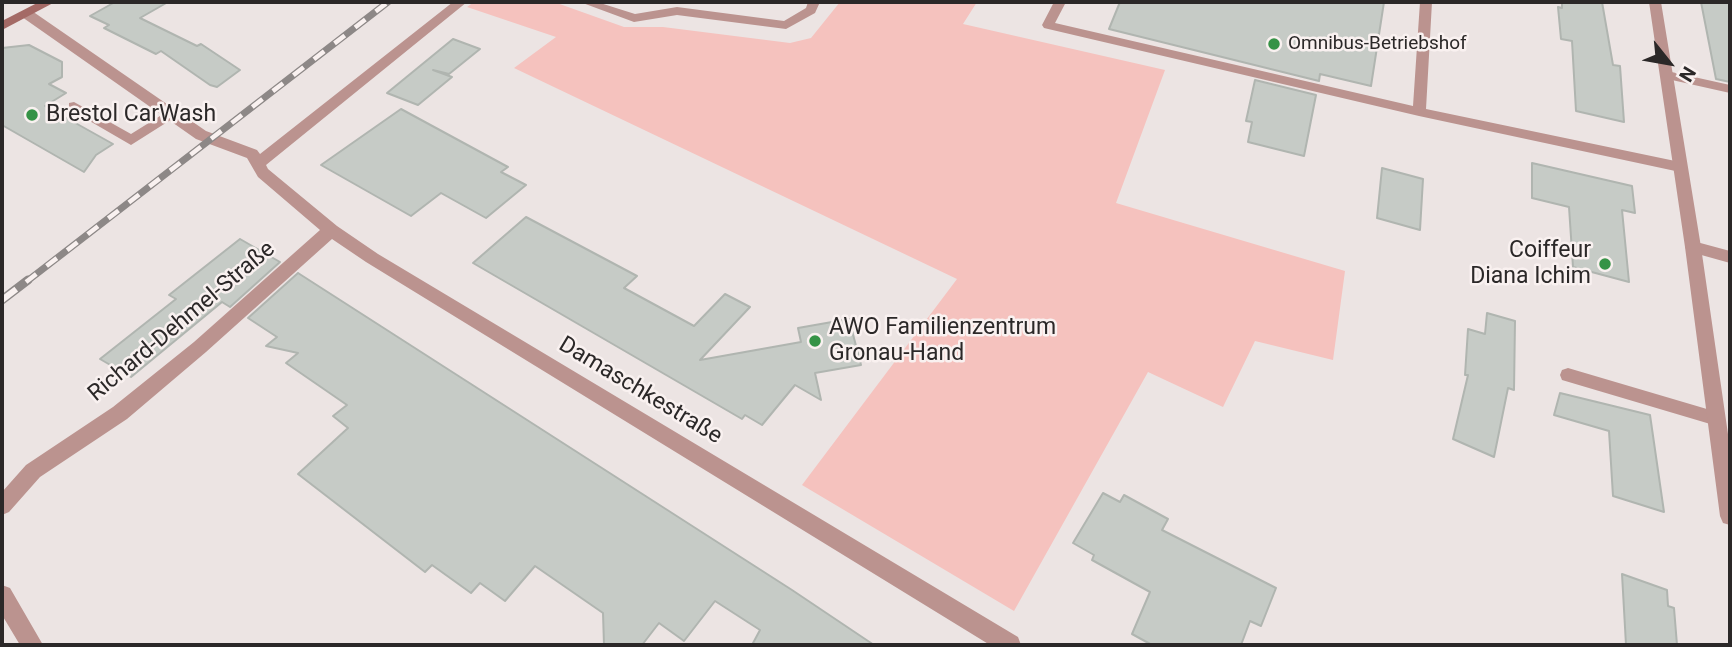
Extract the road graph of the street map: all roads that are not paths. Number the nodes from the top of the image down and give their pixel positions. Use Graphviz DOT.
graph roads {
  1 [pos="49,2"];
  2 [pos="461,2"];
  3 [pos="586,2"];
  4 [pos="814,2"];
  5 [pos="1060,2"];
  6 [pos="1426,2"];
  7 [pos="1655,2"];
  8 [pos="681,6"];
  9 [pos="27,13"];
  10 [pos="2,26"];
  11 [pos="1667,75"];
  12 [pos="1730,89"];
  13 [pos="74,106"];
  14 [pos="1419,112"];
  15 [pos="173,114"];
  16 [pos="259,163"];
  17 [pos="1680,167"];
  18 [pos="331,230"];
  19 [pos="1693,247"];
  20 [pos="1730,257"];
  21 [pos="1568,375"];
  22 [pos="1717,419"];
  23 [pos="1729,494"];
  24 [pos="2,506"];
  25 [pos="1730,516"];
  26 [pos="2,595"];
  27 [pos="32,645"];
  28 [pos="1010,645"];
  1 -- 9 [label="main road"];
  2 -- 16 [label="street"];
  3 -- 8 [label="lane"];
  4 -- 8 [label="lane"];
  5 -- 14 [label="lane"];
  6 -- 14 [label="lane"];
  7 -- 11 [label="street"];
  9 -- 10 [label="main road"];
  9 -- 15 [label="street, Damaschkestraße"];
  11 -- 12 [label="lane"];
  11 -- 17 [label="street"];
  13 -- 15 [label="lane"];
  14 -- 17 [label="lane"];
  15 -- 16 [label="street, Damaschkestraße"];
  16 -- 18 [label="street, Damaschkestraße"];
  17 -- 19 [label="street"];
  18 -- 24 [label="street, Richard-Dehmel-Straße"];
  18 -- 28 [label="street, Damaschkestraße"];
  19 -- 20 [label="street"];
  19 -- 22 [label="street"];
  21 -- 22 [label="lane"];
  22 -- 23 [label="street"];
  23 -- 25 [label="street"];
  26 -- 27 [label="street"];
}
